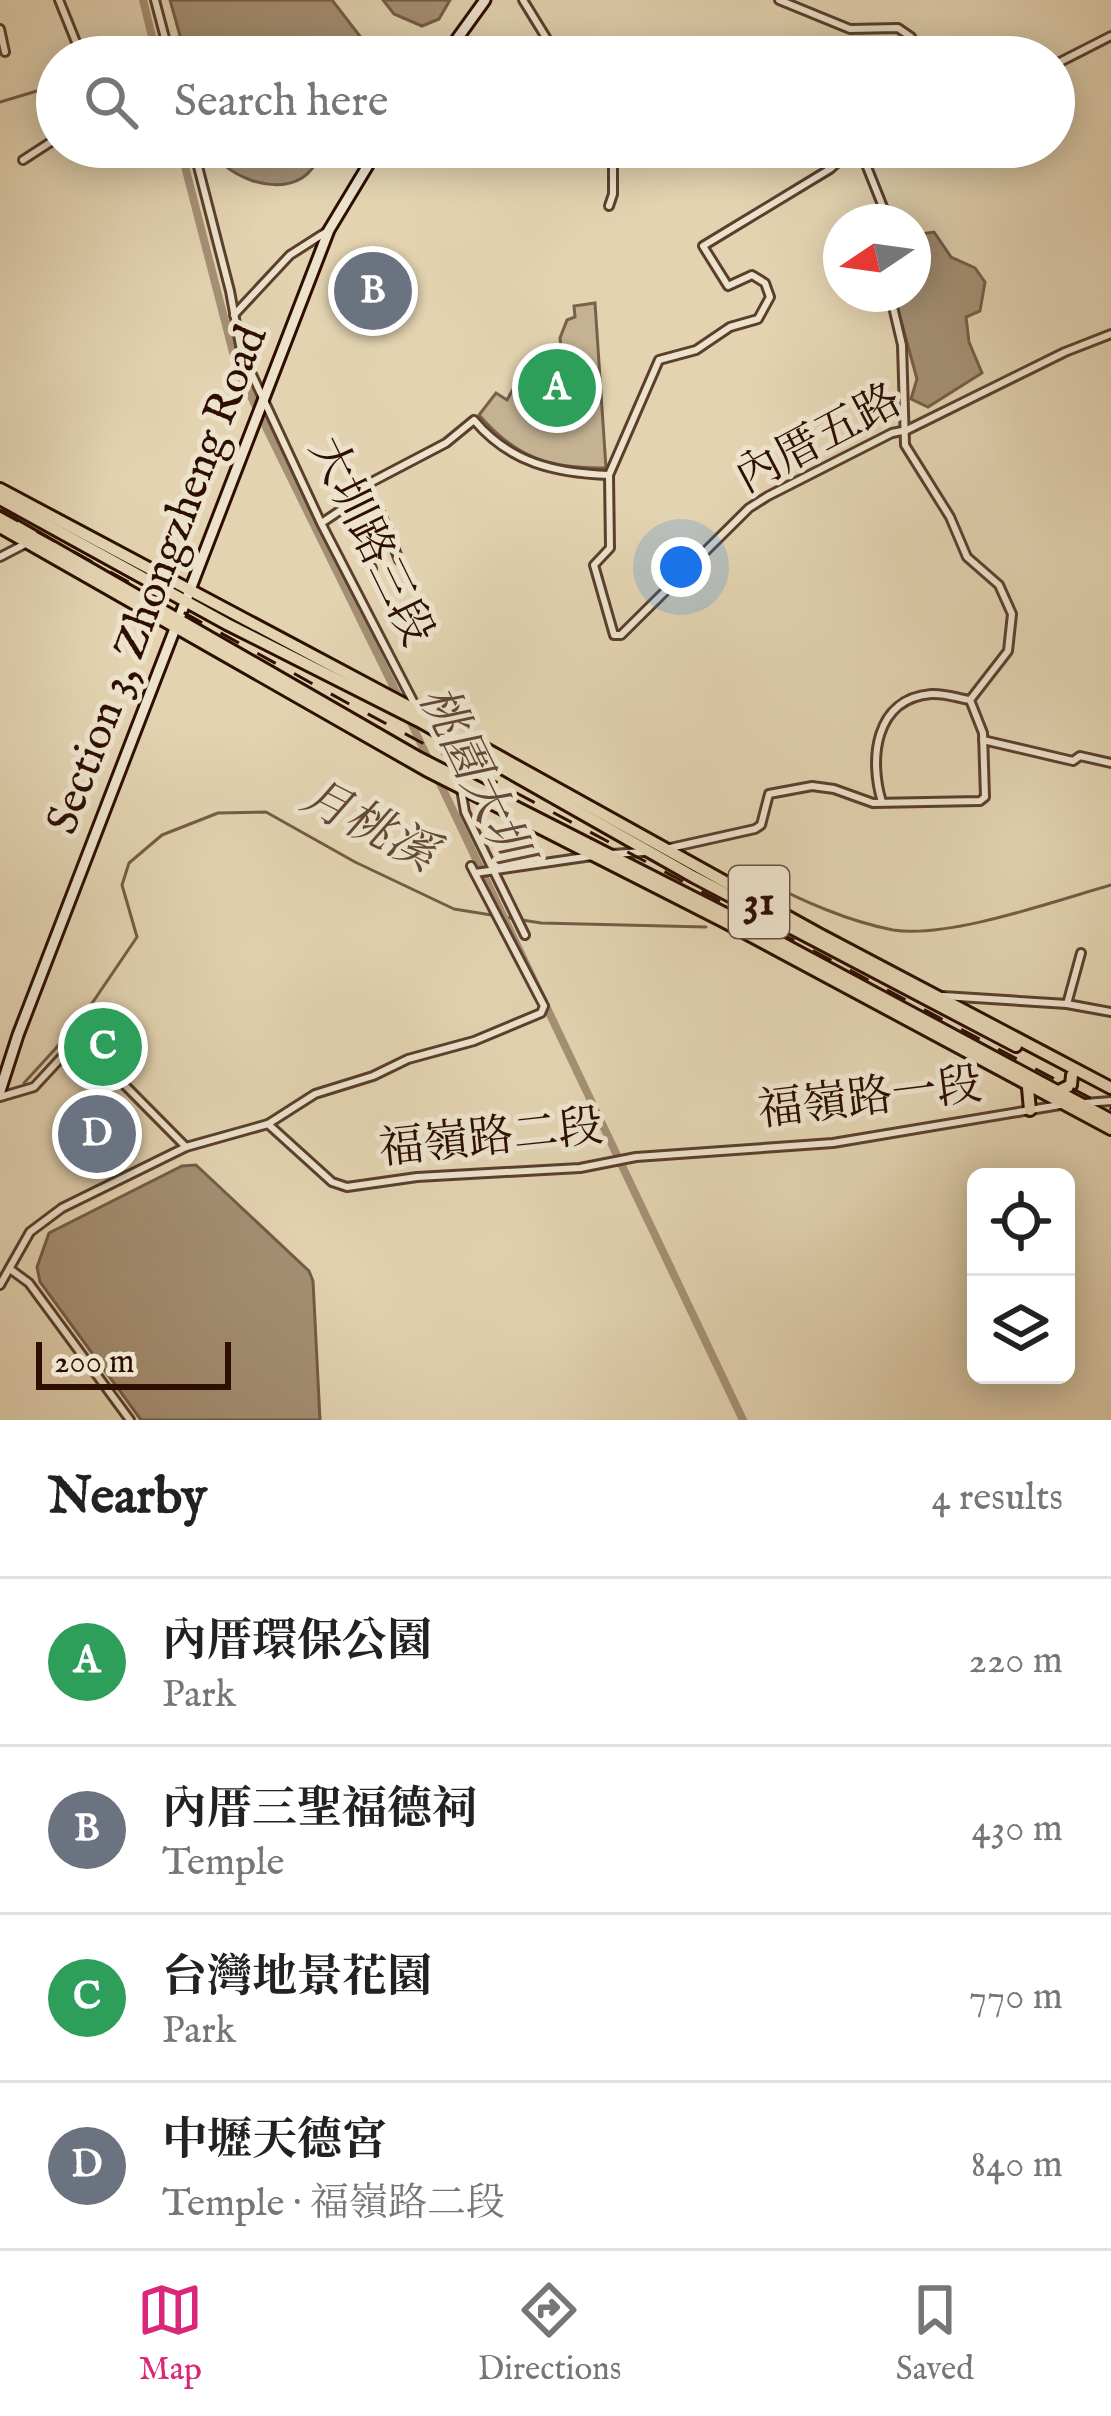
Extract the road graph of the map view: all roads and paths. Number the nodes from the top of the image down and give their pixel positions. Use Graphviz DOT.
graph roads {
  1 [pos="59,0"];
  2 [pos="155,0"];
  3 [pos="485,0"];
  4 [pos="524,0"];
  5 [pos="779,0"];
  6 [pos="0,29"];
  7 [pos="74,36"];
  8 [pos="164,36"];
  9 [pos="459,36"];
  10 [pos="545,36"];
  11 [pos="910,36"];
  12 [pos="1111,36"];
  13 [pos="5,52"];
  14 [pos="1075,54"];
  15 [pos="36,151"];
  16 [pos="22,160"];
  17 [pos="199,168"];
  18 [pos="367,168"];
  19 [pos="613,168"];
  20 [pos="831,168"];
  21 [pos="866,168"];
  22 [pos="881,204"];
  23 [pos="609,206"];
  24 [pos="329,230"];
  25 [pos="894,312"];
  26 [pos="233,315"];
  27 [pos="1111,334"];
  28 [pos="262,404"];
  29 [pos="907,430"];
  30 [pos="609,475"];
  31 [pos="362,487"];
  32 [pos="0,489"];
  33 [pos="0,499"];
  34 [pos="371,507"];
  35 [pos="0,517"];
  36 [pos="321,523"];
  37 [pos="0,527"];
  38 [pos="27,543"];
  39 [pos="0,557"];
  40 [pos="399,560"];
  41 [pos="372,569"];
  42 [pos="187,597"];
  43 [pos="177,623"];
  44 [pos="970,700"];
  45 [pos="416,714"];
  46 [pos="983,740"];
  47 [pos="1111,763"];
  48 [pos="461,790"];
  49 [pos="882,802"];
  50 [pos="565,805"];
  51 [pos="603,814"];
  52 [pos="536,819"];
  53 [pos="559,839"];
  54 [pos="656,851"];
  55 [pos="607,855"];
  56 [pos="591,856"];
  57 [pos="491,869"];
  58 [pos="724,922"];
  59 [pos="757,930"];
  60 [pos="819,934"];
  61 [pos="525,935"];
  62 [pos="1081,952"];
  63 [pos="856,964"];
  64 [pos="934,996"];
  65 [pos="1067,1004"];
  66 [pos="1111,1012"];
  67 [pos="1072,1075"];
  68 [pos="1026,1085"];
  69 [pos="0,1094"];
  70 [pos="1111,1095"];
  71 [pos="1059,1099"];
  72 [pos="1078,1104"];
  73 [pos="1030,1110"];
  74 [pos="268,1124"];
  75 [pos="1111,1125"];
  76 [pos="186,1148"];
  77 [pos="634,1157"];
  78 [pos="10,1269"];
  79 [pos="0,1286"];
  80 [pos="130,1420"];
  1 -- 7 [label="street"];
  2 -- 8 [label="street"];
  3 -- 9 [label="main road"];
  4 -- 10 [label="street"];
  5 -- 11 [label="street"];
  6 -- 13 [label="street"];
  12 -- 14 [label="street"];
  15 -- 16 [label="street"];
  17 -- 26 [label="street, 大圳路三段"];
  18 -- 24 [label="main road, Section 3, Zhongzheng Road"];
  19 -- 23 [label="street"];
  20 -- 30 [label="street"];
  21 -- 22 [label="street"];
  24 -- 26 [label="street"];
  24 -- 28 [label="main road, Section 3, Zhongzheng Road"];
  25 -- 29 [label="street"];
  26 -- 28 [label="street, 大圳路三段"];
  27 -- 29 [label="street, 內厝五路"];
  28 -- 36 [label="street, 大圳路三段"];
  28 -- 42 [label="main road, Section 3, Zhongzheng Road"];
  29 -- 30 [label="street, 內厝五路"];
  29 -- 44 [label="street"];
  30 -- 31 [label="street"];
  31 -- 34 [label="street"];
  31 -- 36 [label="street"];
  32 -- 42 [label="main road, 31"];
  33 -- 42 [label="main road, 31"];
  34 -- 40 [label="street"];
  34 -- 41 [label="street"];
  35 -- 43 [label="main road, 31"];
  36 -- 45 [label="street, 大圳路三段"];
  37 -- 38 [label="main road, 31"];
  38 -- 39 [label="street"];
  38 -- 43 [label="main road, 31"];
  42 -- 43 [label="main road, Section 3, Zhongzheng Road"];
  42 -- 45 [label="main road, 31"];
  43 -- 48 [label="main road, 31"];
  43 -- 52 [label="main road, 31"];
  43 -- 69 [label="main road, Section 3, Zhongzheng Road"];
  44 -- 46 [label="street"];
  44 -- 49 [label="street"];
  45 -- 50 [label="main road, 31"];
  45 -- 51 [label="main road, 31"];
  46 -- 47 [label="street"];
  46 -- 49 [label="street"];
  48 -- 53 [label="main road, 31"];
  48 -- 57 [label="street"];
  49 -- 54 [label="street"];
  50 -- 51 [label="main road"];
  50 -- 54 [label="main road, 31"];
  51 -- 54 [label="main road, 31"];
  52 -- 53 [label="main road"];
  52 -- 55 [label="main road, 31"];
  53 -- 56 [label="main road, 31"];
  54 -- 55 [label="street"];
  54 -- 60 [label="main road, 31"];
  54 -- 63 [label="main road, 31"];
  55 -- 56 [label="street"];
  55 -- 59 [label="main road, 31"];
  56 -- 57 [label="street"];
  56 -- 58 [label="main road, 31"];
  57 -- 61 [label="street"];
  57 -- 74 [label="street"];
  58 -- 59 [label="main road"];
  58 -- 68 [label="main road, 31"];
  59 -- 71 [label="main road, 31"];
  60 -- 63 [label="main road"];
  60 -- 64 [label="main road, 31"];
  62 -- 65 [label="street"];
  63 -- 67 [label="main road, 31"];
  64 -- 65 [label="street"];
  64 -- 70 [label="main road, 31"];
  65 -- 66 [label="street"];
  67 -- 70 [label="main road, 31"];
  67 -- 71 [label="main road"];
  68 -- 71 [label="main road, 31"];
  68 -- 73 [label="main road"];
  69 -- 76 [label="street"];
  70 -- 72 [label="street"];
  71 -- 72 [label="main road, 31"];
  71 -- 73 [label="street, 福嶺路一段"];
  71 -- 75 [label="main road, 31"];
  72 -- 75 [label="main road, 31"];
  73 -- 77 [label="street, 福嶺路一段"];
  74 -- 76 [label="street"];
  74 -- 77 [label="street, 福嶺路二段"];
  76 -- 78 [label="street"];
  78 -- 79 [label="street"];
  78 -- 80 [label="street"];
}
